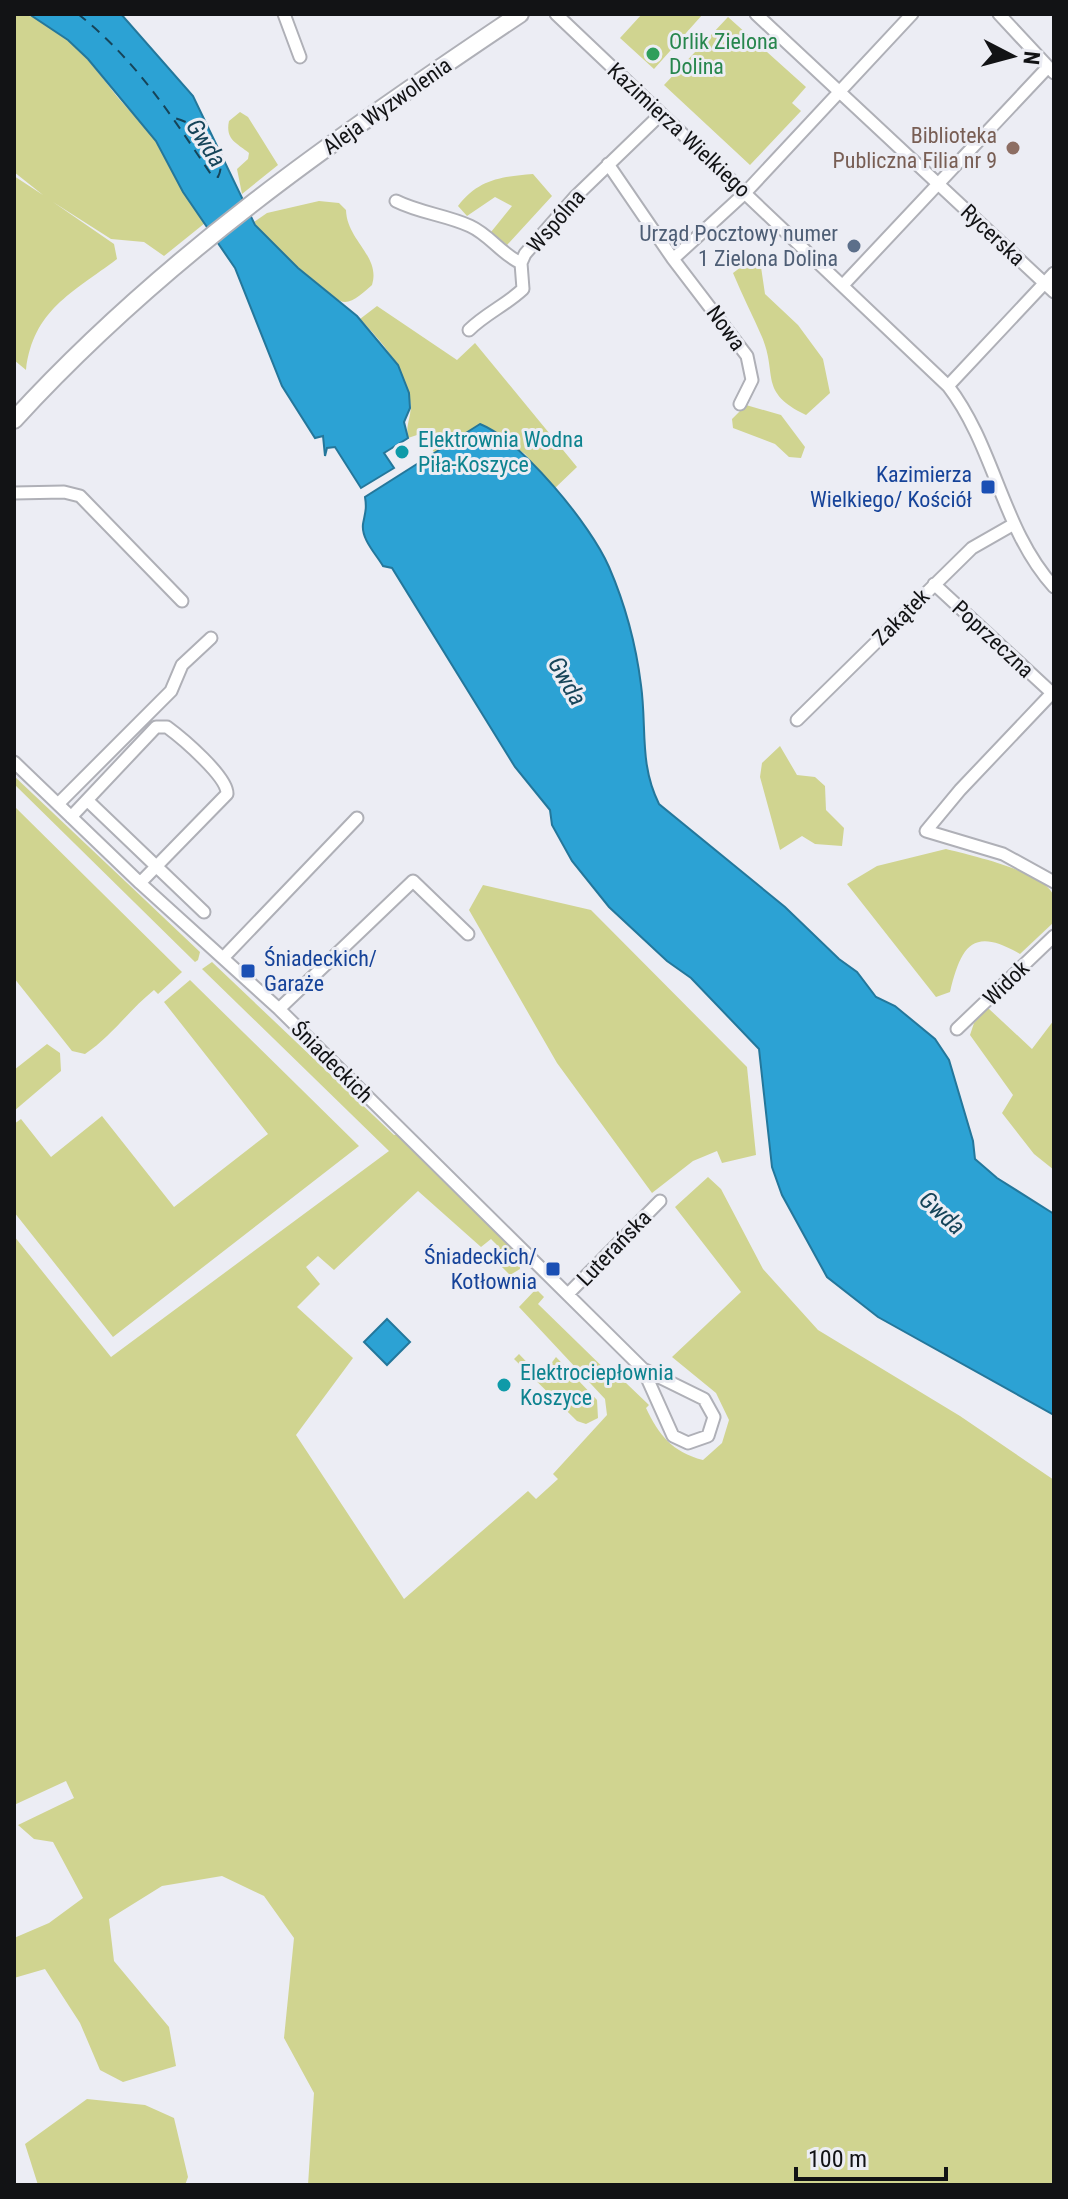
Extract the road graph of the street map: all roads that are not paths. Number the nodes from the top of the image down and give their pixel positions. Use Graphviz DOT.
graph roads {
  1 [pos="285,14"];
  2 [pos="520,14"];
  3 [pos="556,14"];
  4 [pos="756,14"];
  5 [pos="912,14"];
  6 [pos="999,14"];
  7 [pos="300,57"];
  8 [pos="1051,70"];
  9 [pos="840,92"];
  10 [pos="661,114"];
  11 [pos="608,164"];
  12 [pos="938,184"];
  13 [pos="745,193"];
  14 [pos="396,201"];
  15 [pos="673,259"];
  16 [pos="521,263"];
  17 [pos="1054,273"];
  18 [pos="844,284"];
  19 [pos="1049,287"];
  20 [pos="469,330"];
  21 [pos="948,386"];
  22 [pos="740,404"];
  23 [pos="14,420"];
  24 [pos="14,493"];
  25 [pos="1014,524"];
  26 [pos="934,584"];
  27 [pos="1054,587"];
  28 [pos="182,601"];
  29 [pos="211,638"];
  30 [pos="1053,692"];
  31 [pos="797,720"];
  32 [pos="14,762"];
  33 [pos="87,800"];
  34 [pos="58,804"];
  35 [pos="71,817"];
  36 [pos="357,818"];
  37 [pos="156,866"];
  38 [pos="1054,882"];
  39 [pos="140,883"];
  40 [pos="204,912"];
  41 [pos="468,934"];
  42 [pos="1054,936"];
  43 [pos="223,958"];
  44 [pos="279,1009"];
  45 [pos="957,1029"];
  46 [pos="660,1201"];
  47 [pos="568,1294"];
  48 [pos="643,1369"];
  1 -- 7 [label="street"];
  2 -- 23 [label="street, Aleja Wyzwolenia"];
  3 -- 10 [label="street, Kazimierza Wielkiego"];
  4 -- 9 [label="street, Rycerska"];
  5 -- 9 [label="street"];
  6 -- 8 [label="street"];
  8 -- 12 [label="street"];
  9 -- 12 [label="street, Rycerska"];
  9 -- 13 [label="street"];
  10 -- 11 [label="street, Wspólna"];
  10 -- 13 [label="street, Kazimierza Wielkiego"];
  11 -- 15 [label="street, Nowa"];
  11 -- 16 [label="street, Wspólna"];
  12 -- 18 [label="street"];
  12 -- 19 [label="street, Rycerska"];
  13 -- 15 [label="street"];
  13 -- 18 [label="street, Kazimierza Wielkiego"];
  14 -- 16 [label="street, Wspólna"];
  15 -- 22 [label="street, Nowa"];
  16 -- 20 [label="street"];
  17 -- 19 [label="street"];
  18 -- 21 [label="street, Kazimierza Wielkiego"];
  19 -- 21 [label="street"];
  21 -- 25 [label="street, Kazimierza Wielkiego"];
  24 -- 28 [label="street"];
  25 -- 26 [label="street, Zakątek"];
  25 -- 27 [label="street, Kazimierza Wielkiego"];
  26 -- 30 [label="street, Poprzeczna"];
  26 -- 31 [label="street, Zakątek"];
  29 -- 34 [label="street"];
  30 -- 38 [label="street"];
  32 -- 34 [label="street, Śniadeckich"];
  33 -- 35 [label="street"];
  33 -- 37 [label="street"];
  33 -- 37 [label="street"];
  34 -- 35 [label="street, Śniadeckich"];
  35 -- 39 [label="street, Śniadeckich"];
  36 -- 43 [label="street"];
  37 -- 39 [label="street"];
  37 -- 40 [label="street"];
  39 -- 43 [label="street, Śniadeckich"];
  41 -- 44 [label="street"];
  42 -- 45 [label="street, Widok"];
  43 -- 44 [label="street, Śniadeckich"];
  44 -- 47 [label="street, Śniadeckich"];
  46 -- 47 [label="street, Luterańska"];
  47 -- 48 [label="street, Śniadeckich"];
  48 -- 48 [label="street"];
}
